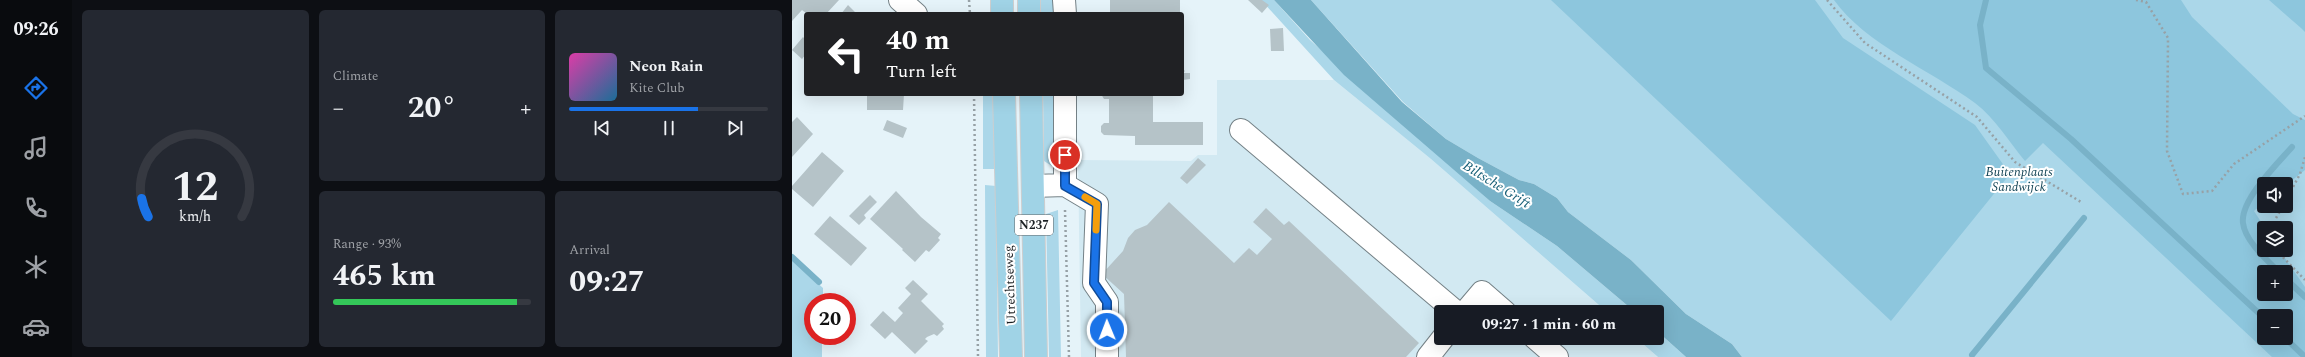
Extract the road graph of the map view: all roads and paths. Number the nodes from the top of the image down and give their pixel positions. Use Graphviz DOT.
graph roads {
  1 [pos="900,0"];
  2 [pos="969,0"];
  3 [pos="1002,0"];
  4 [pos="1029,0"];
  5 [pos="1064,0"];
  6 [pos="1827,0"];
  7 [pos="2136,0"];
  8 [pos="914,12"];
  9 [pos="970,12"];
  10 [pos="1002,12"];
  11 [pos="1029,12"];
  12 [pos="1064,12"];
  13 [pos="974,96"];
  14 [pos="1004,96"];
  15 [pos="1031,96"];
  16 [pos="1065,96"];
  17 [pos="2305,116"];
  18 [pos="1241,130"];
  19 [pos="2305,157"];
  20 [pos="1033,186"];
  21 [pos="1065,186"];
  22 [pos="2293,187"];
  23 [pos="2081,202"];
  24 [pos="2283,257"];
  25 [pos="2305,280"];
  26 [pos="1448,305"];
  27 [pos="1471,305"];
  28 [pos="1496,305"];
  29 [pos="1438,345"];
  30 [pos="1543,345"];
  31 [pos="978,357"];
  32 [pos="1011,357"];
  33 [pos="1036,357"];
  34 [pos="1069,357"];
  35 [pos="1107,357"];
  36 [pos="1428,357"];
  37 [pos="1557,357"];
  1 -- 8 [label="street"];
  2 -- 9 [label="path"];
  3 -- 10 [label="main road"];
  4 -- 11 [label="main road"];
  5 -- 12 [label="street"];
  6 -- 23 [label="path"];
  7 -- 17 [label="path"];
  13 -- 31 [label="path"];
  14 -- 32 [label="main road, Utrechtseweg / N237"];
  15 -- 20 [label="main road, Utrechtseweg / N237"];
  16 -- 21 [label="street"];
  18 -- 26 [label="street"];
  19 -- 22 [label="path"];
  20 -- 21 [label="street"];
  20 -- 33 [label="main road, Utrechtseweg / N237"];
  21 -- 34 [label="path"];
  21 -- 35 [label="street"];
  24 -- 25 [label="path"];
  27 -- 28 [label="street"];
  29 -- 36 [label="street"];
  30 -- 37 [label="street"];
}
